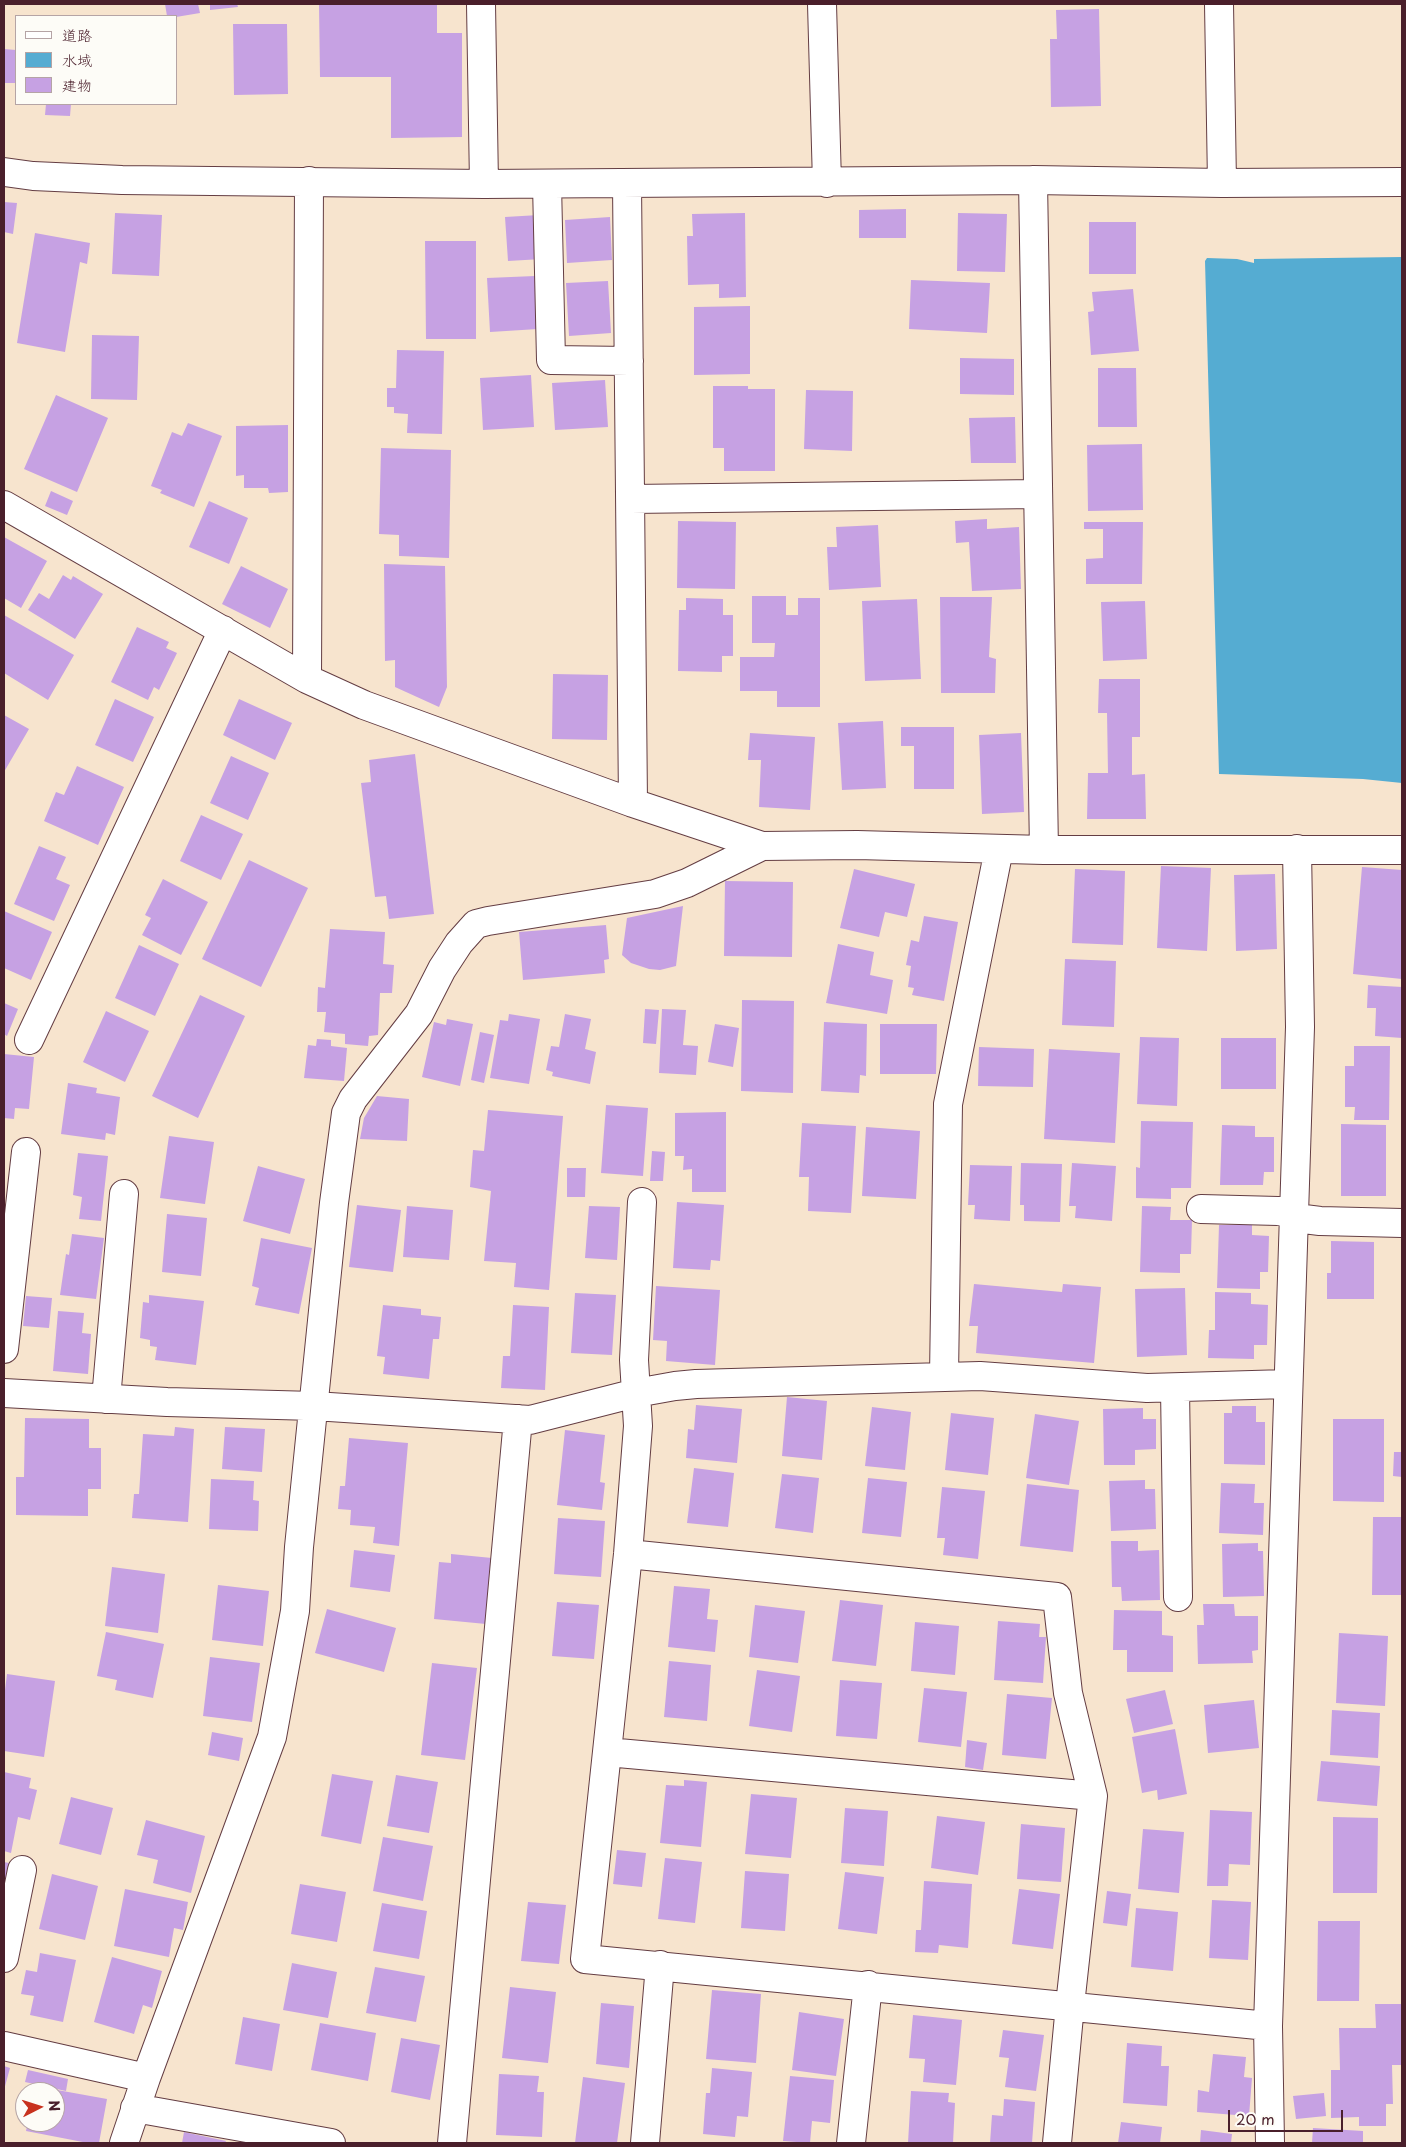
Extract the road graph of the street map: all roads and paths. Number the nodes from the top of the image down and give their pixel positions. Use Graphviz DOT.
graph roads {
  1 [pos="481,4"];
  2 [pos="822,4"];
  3 [pos="1219,4"];
  4 [pos="4,172"];
  5 [pos="1033,180"];
  6 [pos="309,181"];
  7 [pos="827,182"];
  8 [pos="1402,182"];
  9 [pos="1222,183"];
  10 [pos="484,184"];
  11 [pos="547,184"];
  12 [pos="627,184"];
  13 [pos="629,361"];
  14 [pos="1037,494"];
  15 [pos="631,499"];
  16 [pos="4,505"];
  17 [pos="223,630"];
  18 [pos="307,678"];
  19 [pos="633,803"];
  20 [pos="762,846"];
  21 [pos="999,849"];
  22 [pos="1297,849"];
  23 [pos="1044,850"];
  24 [pos="1402,850"];
  25 [pos="29,1040"];
  26 [pos="26,1152"];
  27 [pos="124,1194"];
  28 [pos="642,1202"];
  29 [pos="1202,1209"];
  30 [pos="1293,1213"];
  31 [pos="1402,1223"];
  32 [pos="4,1349"];
  33 [pos="944,1376"];
  34 [pos="1287,1384"];
  35 [pos="1176,1388"];
  36 [pos="4,1393"];
  37 [pos="636,1393"];
  38 [pos="106,1399"];
  39 [pos="314,1406"];
  40 [pos="518,1419"];
  41 [pos="628,1554"];
  42 [pos="1178,1597"];
  43 [pos="607,1752"];
  44 [pos="1093,1796"];
  45 [pos="22,1870"];
  46 [pos="4,1958"];
  47 [pos="660,1965"];
  48 [pos="868,1986"];
  49 [pos="1070,2005"];
  50 [pos="1268,2026"];
  51 [pos="4,2046"];
  52 [pos="146,2078"];
  53 [pos="135,2108"];
  54 [pos="124,2143"];
  55 [pos="331,2143"];
  56 [pos="452,2143"];
  57 [pos="645,2143"];
  58 [pos="851,2143"];
  59 [pos="1058,2143"];
  60 [pos="1270,2143"];
  1 -- 10 [label="street"];
  2 -- 7 [label="street"];
  3 -- 9 [label="street"];
  4 -- 6 [label="street"];
  5 -- 7 [label="street"];
  5 -- 9 [label="street"];
  5 -- 14 [label="street"];
  6 -- 10 [label="street"];
  6 -- 18 [label="street"];
  7 -- 12 [label="street"];
  8 -- 9 [label="street"];
  10 -- 11 [label="street"];
  11 -- 12 [label="street"];
  11 -- 13 [label="street"];
  12 -- 13 [label="street"];
  13 -- 15 [label="street"];
  14 -- 15 [label="street"];
  14 -- 23 [label="street"];
  15 -- 19 [label="street"];
  16 -- 17 [label="street"];
  17 -- 18 [label="street"];
  17 -- 25 [label="street"];
  18 -- 19 [label="street"];
  19 -- 20 [label="street"];
  20 -- 21 [label="street"];
  20 -- 39 [label="street"];
  21 -- 23 [label="street"];
  21 -- 33 [label="street"];
  22 -- 23 [label="street"];
  22 -- 24 [label="street"];
  22 -- 30 [label="street"];
  26 -- 32 [label="street"];
  27 -- 38 [label="street"];
  28 -- 37 [label="street"];
  29 -- 30 [label="street"];
  30 -- 31 [label="street"];
  30 -- 34 [label="street"];
  33 -- 35 [label="street"];
  33 -- 37 [label="street"];
  34 -- 35 [label="street"];
  34 -- 50 [label="street"];
  35 -- 42 [label="street"];
  36 -- 38 [label="street"];
  37 -- 40 [label="street"];
  37 -- 41 [label="street"];
  38 -- 39 [label="street"];
  39 -- 40 [label="street"];
  39 -- 52 [label="street"];
  40 -- 56 [label="street"];
  41 -- 43 [label="street"];
  41 -- 44 [label="street"];
  43 -- 44 [label="street"];
  43 -- 47 [label="street"];
  44 -- 49 [label="street"];
  45 -- 46 [label="street"];
  47 -- 48 [label="street"];
  47 -- 57 [label="street"];
  48 -- 49 [label="street"];
  48 -- 58 [label="street"];
  49 -- 50 [label="street"];
  49 -- 59 [label="street"];
  50 -- 60 [label="street"];
  51 -- 52 [label="street"];
  52 -- 53 [label="street"];
  53 -- 54 [label="street"];
  53 -- 55 [label="street"];
}
